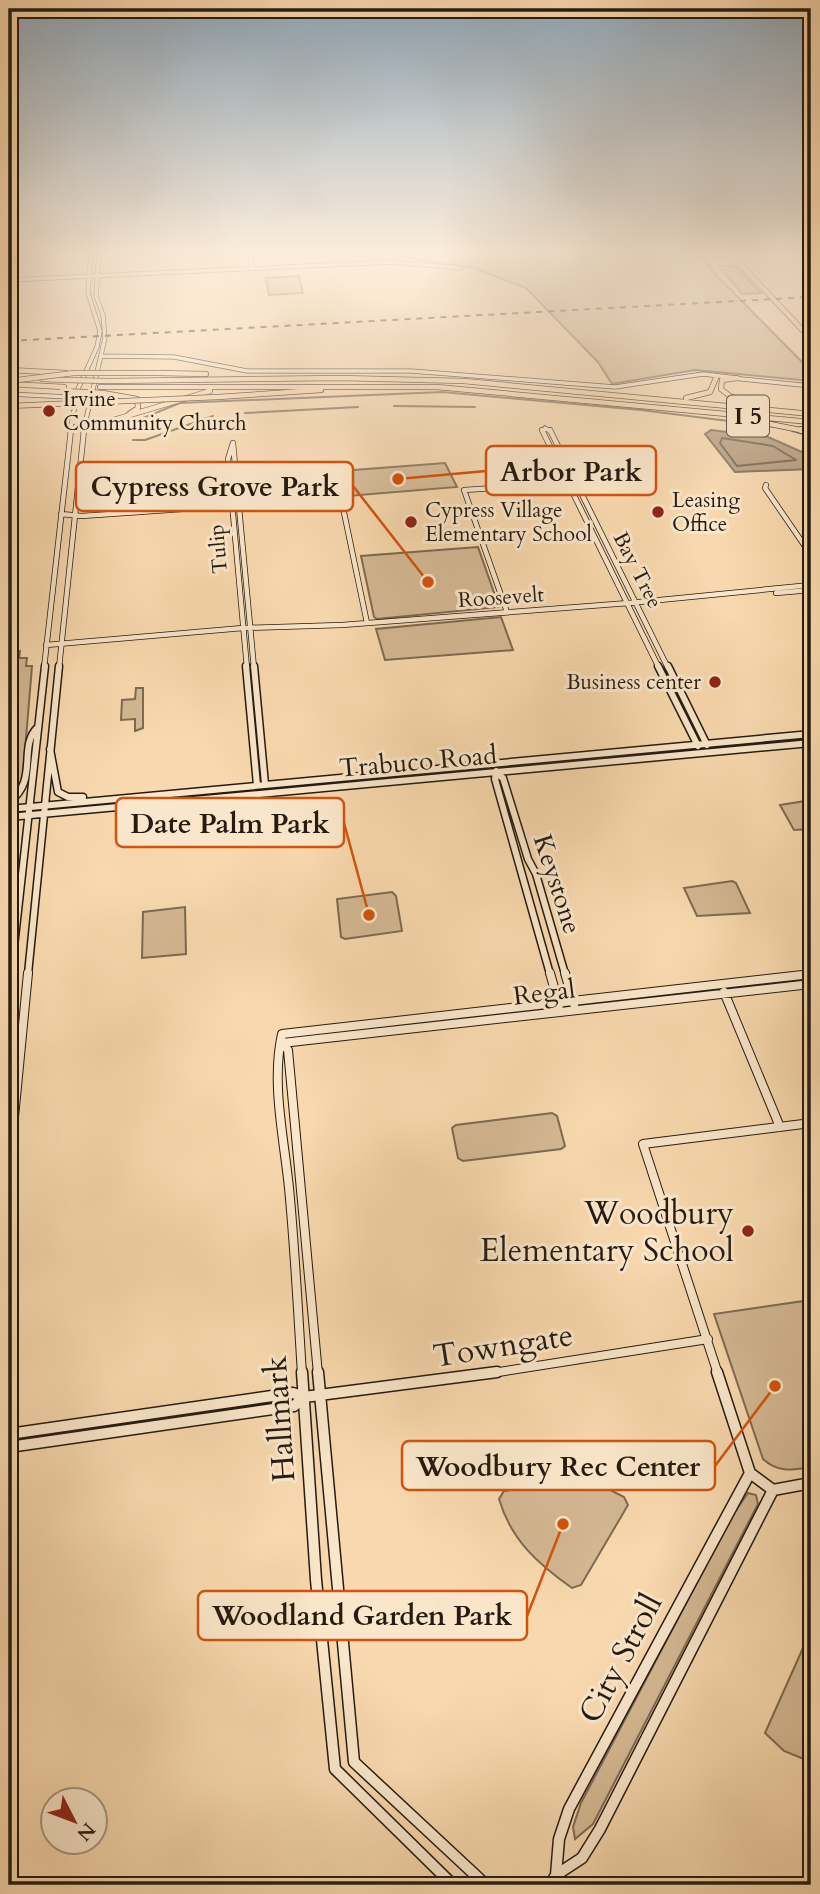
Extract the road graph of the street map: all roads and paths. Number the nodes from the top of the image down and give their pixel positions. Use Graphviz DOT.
graph roads {
  1 [pos="98,338"];
  2 [pos="104,338"];
  3 [pos="92,356"];
  4 [pos="101,356"];
  5 [pos="83,374"];
  6 [pos="96,374"];
  7 [pos="698,376"];
  8 [pos="9,378"];
  9 [pos="365,378"];
  10 [pos="716,378"];
  11 [pos="737,378"];
  12 [pos="234,379"];
  13 [pos="811,384"];
  14 [pos="302,385"];
  15 [pos="437,387"];
  16 [pos="102,390"];
  17 [pos="9,394"];
  18 [pos="635,397"];
  19 [pos="76,398"];
  20 [pos="89,398"];
  21 [pos="9,406"];
  22 [pos="685,410"];
  23 [pos="811,413"];
  24 [pos="72,422"];
  25 [pos="84,422"];
  26 [pos="811,422"];
  27 [pos="811,432"];
  28 [pos="572,483"];
  29 [pos="766,485"];
  30 [pos="240,503"];
  31 [pos="232,504"];
  32 [pos="61,514"];
  33 [pos="75,514"];
  34 [pos="804,540"];
  35 [pos="811,547"];
  36 [pos="811,555"];
  37 [pos="811,585"];
  38 [pos="811,590"];
  39 [pos="633,602"];
  40 [pos="508,612"];
  41 [pos="367,623"];
  42 [pos="246,628"];
  43 [pos="61,642"];
  44 [pos="46,643"];
  45 [pos="37,728"];
  46 [pos="811,734"];
  47 [pos="706,743"];
  48 [pos="811,743"];
  49 [pos="697,744"];
  50 [pos="50,749"];
  51 [pos="701,752"];
  52 [pos="710,752"];
  53 [pos="494,764"];
  54 [pos="497,774"];
  55 [pos="265,784"];
  56 [pos="257,785"];
  57 [pos="177,792"];
  58 [pos="196,800"];
  59 [pos="9,802"];
  60 [pos="45,805"];
  61 [pos="28,806"];
  62 [pos="9,808"];
  63 [pos="44,814"];
  64 [pos="27,816"];
  65 [pos="9,817"];
  66 [pos="811,974"];
  67 [pos="811,984"];
  68 [pos="723,989"];
  69 [pos="9,990"];
  70 [pos="575,1005"];
  71 [pos="560,1007"];
  72 [pos="282,1039"];
  73 [pos="811,1123"];
  74 [pos="780,1127"];
  75 [pos="9,1169"];
  76 [pos="708,1339"];
  77 [pos="321,1395"];
  78 [pos="304,1396"];
  79 [pos="9,1434"];
  80 [pos="9,1447"];
  81 [pos="750,1473"];
  82 [pos="811,1483"];
  83 [pos="773,1490"];
  84 [pos="553,1880"];
  85 [pos="453,1885"];
  86 [pos="486,1885"];
  1 -- 3 [label="street"];
  2 -- 4 [label="street"];
  3 -- 4 [label="street"];
  3 -- 5 [label="street"];
  4 -- 6 [label="street"];
  4 -- 7 [label="street"];
  5 -- 6 [label="highway"];
  5 -- 8 [label="highway"];
  5 -- 19 [label="street"];
  6 -- 12 [label="highway"];
  6 -- 20 [label="street"];
  7 -- 10 [label="street"];
  7 -- 11 [label="street"];
  8 -- 9 [label="highway, bridge"];
  8 -- 12 [label="highway, I 5, bridge"];
  8 -- 16 [label="highway, bridge"];
  9 -- 12 [label="highway, I 5"];
  9 -- 18 [label="highway, I 5"];
  10 -- 11 [label="street"];
  10 -- 18 [label="highway"];
  11 -- 13 [label="street"];
  11 -- 23 [label="highway"];
  14 -- 15 [label="highway, I 5"];
  14 -- 16 [label="highway, I 5"];
  14 -- 25 [label="highway"];
  15 -- 21 [label="highway, bridge"];
  15 -- 22 [label="highway, I 5"];
  16 -- 25 [label="highway"];
  17 -- 19 [label="street"];
  18 -- 23 [label="highway, I 5"];
  19 -- 20 [label="street"];
  19 -- 24 [label="street"];
  20 -- 25 [label="street"];
  22 -- 26 [label="highway, I 5"];
  22 -- 27 [label="highway"];
  24 -- 25 [label="highway"];
  24 -- 32 [label="street"];
  25 -- 33 [label="street"];
  28 -- 28 [label="street, Bay Tree"];
  28 -- 39 [label="street, Bay Tree"];
  28 -- 40 [label="street"];
  29 -- 34 [label="street"];
  30 -- 31 [label="street"];
  30 -- 31 [label="street, Tulip"];
  30 -- 41 [label="street"];
  30 -- 42 [label="street, Tulip"];
  31 -- 33 [label="street"];
  31 -- 42 [label="street, Tulip"];
  32 -- 33 [label="street"];
  32 -- 44 [label="street"];
  33 -- 43 [label="street"];
  34 -- 35 [label="street"];
  34 -- 36 [label="street"];
  37 -- 39 [label="street, Roosevelt"];
  38 -- 39 [label="street, Roosevelt"];
  39 -- 40 [label="street, Roosevelt"];
  39 -- 47 [label="street, Bay Tree"];
  39 -- 49 [label="street, Bay Tree"];
  40 -- 41 [label="street, Roosevelt"];
  41 -- 42 [label="street, Roosevelt"];
  42 -- 43 [label="street, Roosevelt"];
  42 -- 55 [label="street, Tulip"];
  42 -- 56 [label="street, Tulip"];
  43 -- 44 [label="street, Roosevelt"];
  43 -- 50 [label="street"];
  44 -- 45 [label="street"];
  45 -- 59 [label="street"];
  45 -- 61 [label="street"];
  46 -- 47 [label="street, Trabuco Road"];
  47 -- 49 [label="street, Trabuco Road"];
  47 -- 52 [label="street, Bay Tree"];
  48 -- 52 [label="street, Trabuco Road"];
  49 -- 51 [label="street, Bay Tree"];
  49 -- 53 [label="street, Trabuco Road"];
  50 -- 57 [label="street"];
  50 -- 60 [label="street"];
  51 -- 52 [label="street, Trabuco Road"];
  51 -- 54 [label="street, Trabuco Road"];
  53 -- 54 [label="street, Keystone"];
  53 -- 55 [label="street, Trabuco Road"];
  54 -- 58 [label="street, Trabuco Road"];
  54 -- 70 [label="street, Keystone"];
  54 -- 71 [label="street, Keystone"];
  55 -- 56 [label="street, Trabuco Road"];
  55 -- 58 [label="street"];
  56 -- 57 [label="street, Trabuco Road"];
  57 -- 60 [label="street, Trabuco Road"];
  58 -- 63 [label="street, Trabuco Road"];
  60 -- 61 [label="street, Trabuco Road"];
  60 -- 63 [label="street"];
  61 -- 62 [label="street, Trabuco Road"];
  61 -- 64 [label="street"];
  63 -- 64 [label="street, Trabuco Road"];
  63 -- 75 [label="street"];
  64 -- 65 [label="street, Trabuco Road"];
  64 -- 69 [label="street"];
  66 -- 68 [label="street, Regal"];
  67 -- 68 [label="street, Regal"];
  68 -- 70 [label="street, Regal"];
  68 -- 74 [label="street"];
  70 -- 71 [label="street, Regal"];
  71 -- 72 [label="street, Regal"];
  72 -- 77 [label="street, Hallmark"];
  72 -- 78 [label="street, Hallmark"];
  73 -- 74 [label="street"];
  74 -- 76 [label="street"];
  76 -- 77 [label="street, Towngate"];
  76 -- 81 [label="street"];
  77 -- 78 [label="street, Towngate"];
  77 -- 86 [label="street, Hallmark"];
  78 -- 79 [label="street, Towngate"];
  78 -- 80 [label="street, Towngate"];
  78 -- 85 [label="street, Hallmark"];
  81 -- 83 [label="street"];
  81 -- 84 [label="street, City Stroll"];
  82 -- 83 [label="street"];
  83 -- 84 [label="street, City Stroll"];
}
